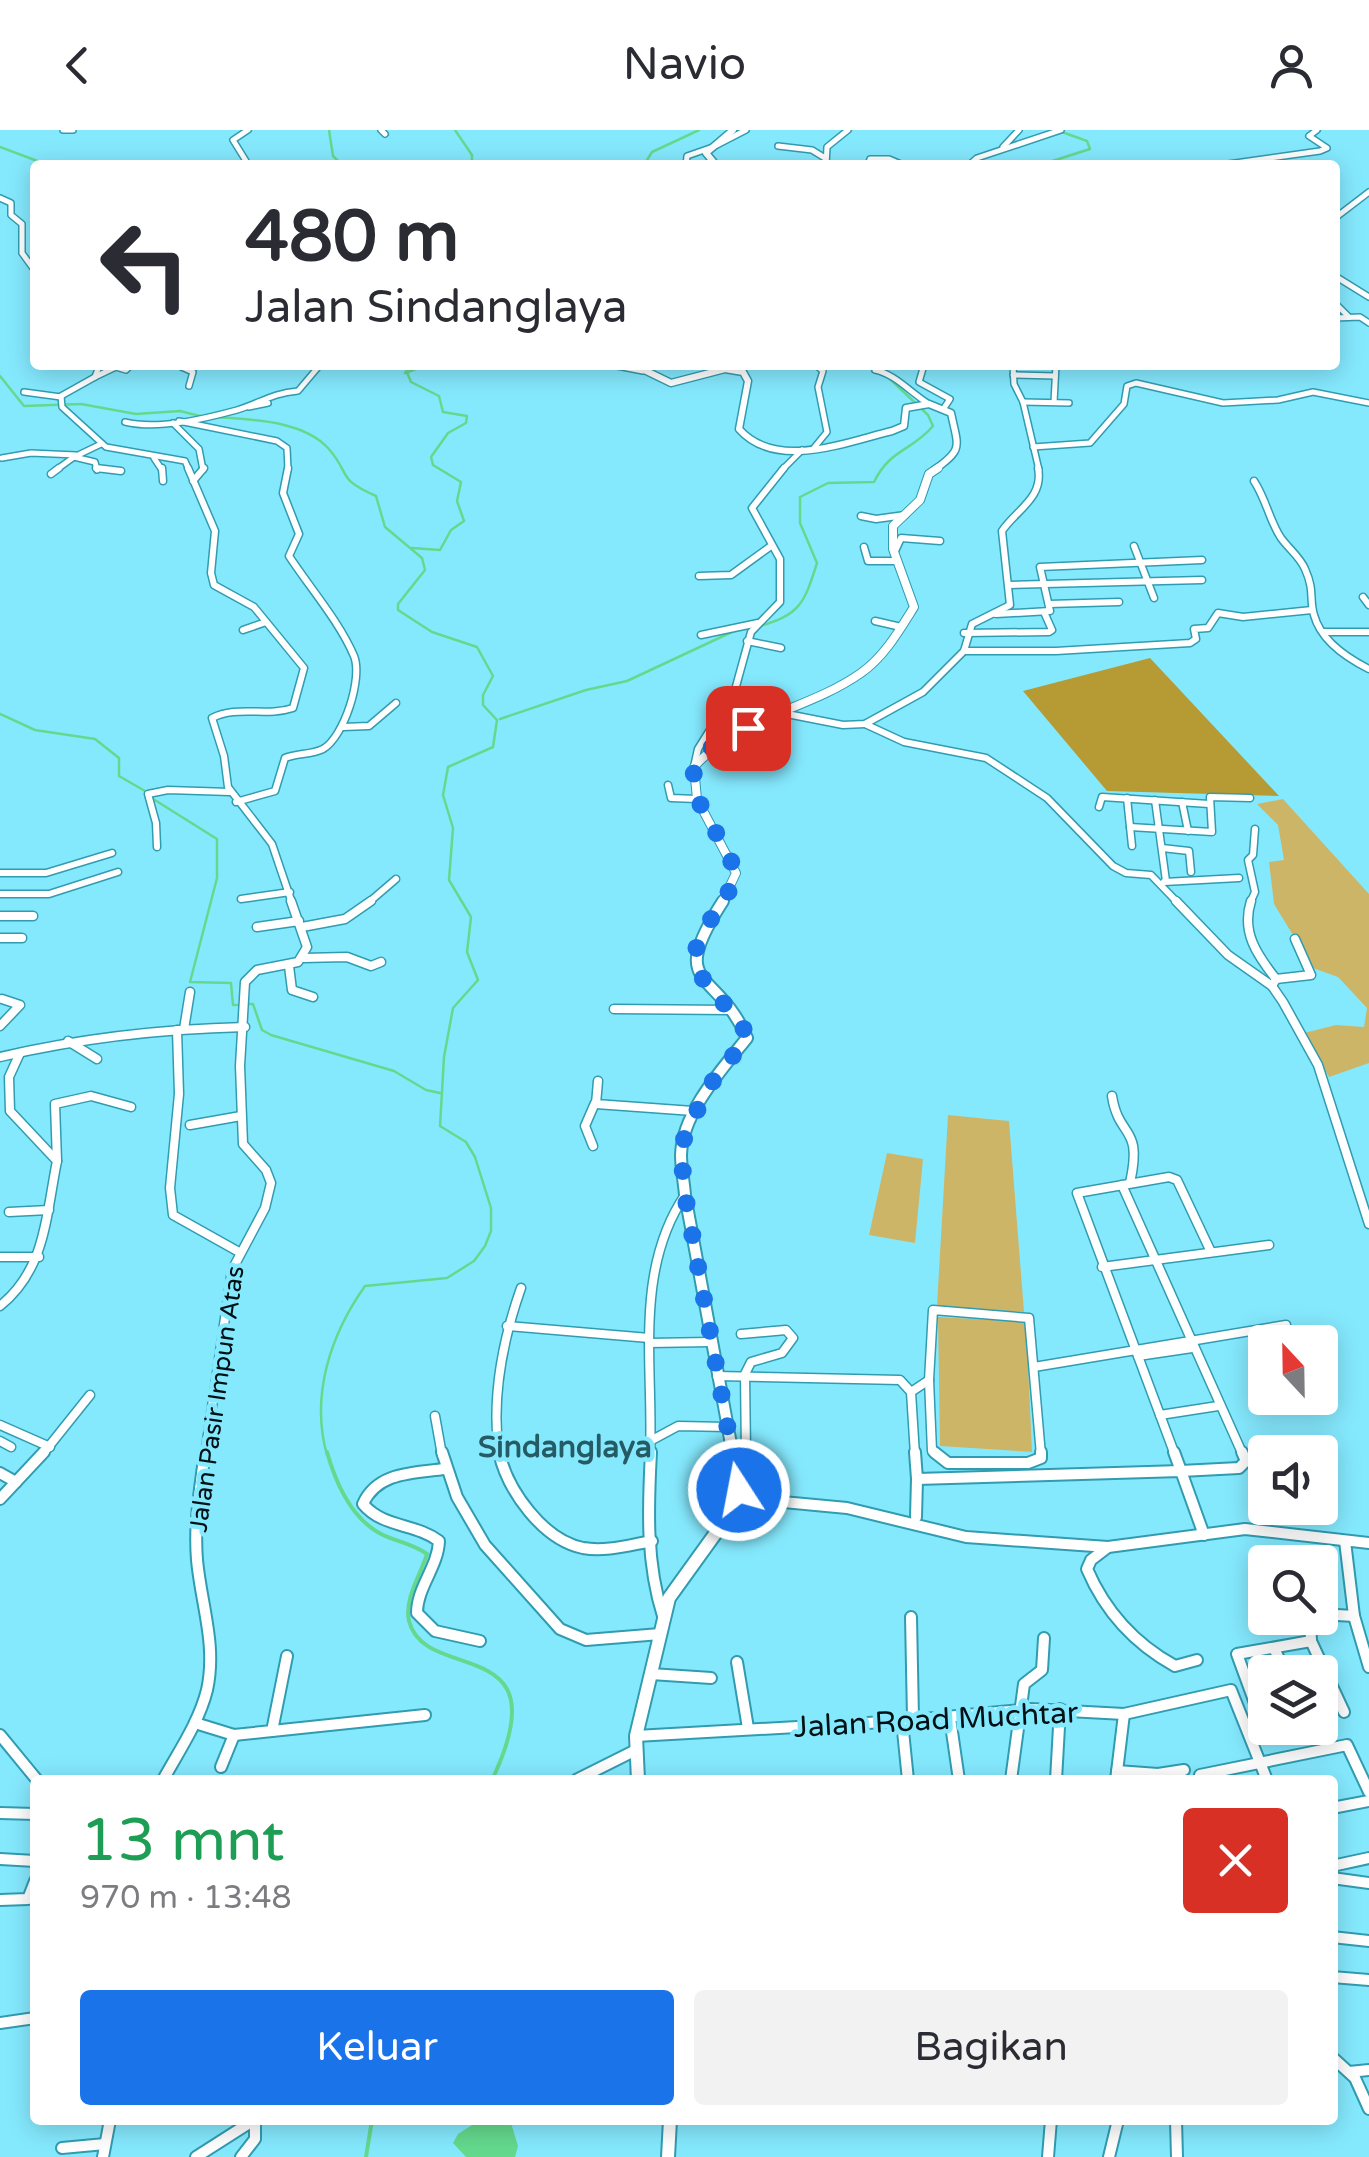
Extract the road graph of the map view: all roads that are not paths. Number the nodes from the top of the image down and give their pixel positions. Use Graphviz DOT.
graph roads {
  1 [pos="62,130"];
  2 [pos="73,130"];
  3 [pos="248,130"];
  4 [pos="733,130"];
  5 [pos="746,130"];
  6 [pos="848,130"];
  7 [pos="1019,130"];
  8 [pos="1062,130"];
  9 [pos="1318,130"];
  10 [pos="714,146"];
  11 [pos="778,146"];
  12 [pos="1000,150"];
  13 [pos="245,160"];
  14 [pos="684,160"];
  15 [pos="709,160"];
  16 [pos="824,160"];
  17 [pos="826,160"];
  18 [pos="974,160"];
  19 [pos="1256,160"];
  20 [pos="1369,192"];
  21 [pos="0,198"];
  22 [pos="0,212"];
  23 [pos="10,212"];
  24 [pos="1340,214"];
  25 [pos="30,263"];
  26 [pos="1340,279"];
  27 [pos="1369,297"];
  28 [pos="1340,308"];
  29 [pos="1349,317"];
  30 [pos="1340,318"];
  31 [pos="1369,323"];
  32 [pos="98,370"];
  33 [pos="109,370"];
  34 [pos="188,370"];
  35 [pos="316,370"];
  36 [pos="638,370"];
  37 [pos="716,370"];
  38 [pos="739,370"];
  39 [pos="822,370"];
  40 [pos="875,370"];
  41 [pos="923,370"];
  42 [pos="1014,370"];
  43 [pos="1056,370"];
  44 [pos="643,371"];
  45 [pos="1013,375"];
  46 [pos="1055,376"];
  47 [pos="95,378"];
  48 [pos="188,386"];
  49 [pos="24,392"];
  50 [pos="61,402"];
  51 [pos="1023,402"];
  52 [pos="1054,402"];
  53 [pos="1069,402"];
  54 [pos="268,403"];
  55 [pos="1369,403"];
  56 [pos="929,404"];
  57 [pos="944,408"];
  58 [pos="240,409"];
  59 [pos="178,421"];
  60 [pos="124,422"];
  61 [pos="170,422"];
  62 [pos="101,444"];
  63 [pos="1033,447"];
  64 [pos="813,448"];
  65 [pos="802,450"];
  66 [pos="75,456"];
  67 [pos="149,456"];
  68 [pos="2,458"];
  69 [pos="120,471"];
  70 [pos="51,474"];
  71 [pos="162,481"];
  72 [pos="193,481"];
  73 [pos="1254,481"];
  74 [pos="907,514"];
  75 [pos="861,516"];
  76 [pos="915,539"];
  77 [pos="940,540"];
  78 [pos="771,546"];
  79 [pos="1134,546"];
  80 [pos="864,547"];
  81 [pos="914,550"];
  82 [pos="896,556"];
  83 [pos="1202,560"];
  84 [pos="1141,563"];
  85 [pos="699,576"];
  86 [pos="1202,580"];
  87 [pos="1148,581"];
  88 [pos="1044,584"];
  89 [pos="1009,585"];
  90 [pos="1363,597"];
  91 [pos="1154,598"];
  92 [pos="1119,602"];
  93 [pos="1369,604"];
  94 [pos="1047,608"];
  95 [pos="1312,610"];
  96 [pos="986,615"];
  97 [pos="874,621"];
  98 [pos="266,622"];
  99 [pos="758,623"];
  100 [pos="901,627"];
  101 [pos="243,630"];
  102 [pos="1324,632"];
  103 [pos="1369,632"];
  104 [pos="964,633"];
  105 [pos="701,634"];
  106 [pos="747,641"];
  107 [pos="782,648"];
  108 [pos="964,651"];
  109 [pos="1369,669"];
  110 [pos="396,703"];
  111 [pos="782,713"];
  112 [pos="865,724"];
  113 [pos="343,727"];
  114 [pos="694,767"];
  115 [pos="668,785"];
  116 [pos="230,792"];
  117 [pos="1126,798"];
  118 [pos="1250,798"];
  119 [pos="697,799"];
  120 [pos="1155,800"];
  121 [pos="236,802"];
  122 [pos="1182,802"];
  123 [pos="1210,804"];
  124 [pos="1099,806"];
  125 [pos="1130,827"];
  126 [pos="1159,829"];
  127 [pos="1255,829"];
  128 [pos="1188,831"];
  129 [pos="1132,846"];
  130 [pos="157,847"];
  131 [pos="1162,848"];
  132 [pos="112,853"];
  133 [pos="118,872"];
  134 [pos="1191,872"];
  135 [pos="0,873"];
  136 [pos="1239,878"];
  137 [pos="396,879"];
  138 [pos="1163,883"];
  139 [pos="290,892"];
  140 [pos="0,894"];
  141 [pos="241,899"];
  142 [pos="0,916"];
  143 [pos="33,916"];
  144 [pos="300,924"];
  145 [pos="258,926"];
  146 [pos="0,938"];
  147 [pos="22,938"];
  148 [pos="1296,939"];
  149 [pos="303,958"];
  150 [pos="381,962"];
  151 [pos="288,966"];
  152 [pos="1274,982"];
  153 [pos="190,992"];
  154 [pos="314,997"];
  155 [pos="2,999"];
  156 [pos="614,1009"];
  157 [pos="731,1010"];
  158 [pos="0,1026"];
  159 [pos="244,1027"];
  160 [pos="180,1029"];
  161 [pos="68,1041"];
  162 [pos="20,1054"];
  163 [pos="0,1057"];
  164 [pos="97,1059"];
  165 [pos="598,1081"];
  166 [pos="1112,1096"];
  167 [pos="594,1103"];
  168 [pos="131,1107"];
  169 [pos="694,1111"];
  170 [pos="241,1116"];
  171 [pos="190,1125"];
  172 [pos="592,1146"];
  173 [pos="57,1161"];
  174 [pos="1126,1184"];
  175 [pos="685,1195"];
  176 [pos="49,1210"];
  177 [pos="9,1212"];
  178 [pos="1369,1224"];
  179 [pos="1268,1245"];
  180 [pos="239,1252"];
  181 [pos="1211,1252"];
  182 [pos="38,1257"];
  183 [pos="0,1258"];
  184 [pos="1156,1259"];
  185 [pos="1102,1267"];
  186 [pos="521,1288"];
  187 [pos="0,1306"];
  188 [pos="507,1326"];
  189 [pos="1248,1333"];
  190 [pos="741,1334"];
  191 [pos="649,1340"];
  192 [pos="711,1342"];
  193 [pos="1191,1344"];
  194 [pos="1137,1353"];
  195 [pos="1034,1367"];
  196 [pos="745,1374"];
  197 [pos="717,1376"];
  198 [pos="928,1380"];
  199 [pos="911,1392"];
  200 [pos="90,1395"];
  201 [pos="1218,1406"];
  202 [pos="1160,1415"];
  203 [pos="435,1416"];
  204 [pos="0,1425"];
  205 [pos="727,1427"];
  206 [pos="652,1440"];
  207 [pos="0,1441"];
  208 [pos="11,1447"];
  209 [pos="50,1447"];
  210 [pos="444,1470"];
  211 [pos="1181,1471"];
  212 [pos="0,1473"];
  213 [pos="917,1479"];
  214 [pos="16,1482"];
  215 [pos="744,1498"];
  216 [pos="0,1499"];
  217 [pos="916,1517"];
  218 [pos="1204,1536"];
  219 [pos="652,1541"];
  220 [pos="1345,1542"];
  221 [pos="1369,1543"];
  222 [pos="1108,1546"];
  223 [pos="1338,1615"];
  224 [pos="664,1616"];
  225 [pos="1354,1616"];
  226 [pos="911,1617"];
  227 [pos="660,1634"];
  228 [pos="1311,1635"];
  229 [pos="1044,1638"];
  230 [pos="480,1641"];
  231 [pos="1312,1641"];
  232 [pos="1274,1648"];
  233 [pos="1277,1655"];
  234 [pos="287,1656"];
  235 [pos="1197,1660"];
  236 [pos="737,1662"];
  237 [pos="1369,1667"];
  238 [pos="651,1674"];
  239 [pos="711,1678"];
  240 [pos="1248,1684"];
  241 [pos="1060,1709"];
  242 [pos="1019,1710"];
  243 [pos="1344,1712"];
  244 [pos="1124,1714"];
  245 [pos="424,1716"];
  246 [pos="950,1718"];
  247 [pos="908,1720"];
  248 [pos="196,1724"];
  249 [pos="748,1728"];
  250 [pos="272,1731"];
  251 [pos="0,1735"];
  252 [pos="234,1735"];
  253 [pos="636,1736"];
  254 [pos="634,1751"];
  255 [pos="1260,1762"];
  256 [pos="220,1767"];
  257 [pos="1184,1770"];
  258 [pos="33,1775"];
  259 [pos="166,1775"];
  260 [pos="586,1775"];
  261 [pos="637,1775"];
  262 [pos="908,1775"];
  263 [pos="959,1775"];
  264 [pos="1012,1775"];
  265 [pos="1056,1775"];
  266 [pos="1117,1775"];
  267 [pos="1134,1775"];
  268 [pos="1200,1775"];
  269 [pos="1265,1775"];
  270 [pos="1369,1792"];
  271 [pos="1369,1801"];
  272 [pos="1338,1807"];
  273 [pos="0,1813"];
  274 [pos="30,1814"];
  275 [pos="1369,1858"];
  276 [pos="0,1859"];
  277 [pos="30,1860"];
  278 [pos="1338,1865"];
  279 [pos="1338,1879"];
  280 [pos="1369,1883"];
  281 [pos="30,1893"];
  282 [pos="0,1900"];
  283 [pos="1338,1938"];
  284 [pos="1369,1941"];
  285 [pos="1338,1977"];
  286 [pos="1369,1980"];
  287 [pos="30,2019"];
  288 [pos="0,2023"];
  289 [pos="1338,2062"];
  290 [pos="1369,2070"];
  291 [pos="1349,2072"];
  292 [pos="1369,2110"];
  293 [pos="109,2125"];
  294 [pos="246,2125"];
  295 [pos="254,2125"];
  296 [pos="670,2125"];
  297 [pos="1051,2125"];
  298 [pos="1117,2125"];
  299 [pos="1176,2125"];
  300 [pos="62,2148"];
  301 [pos="104,2150"];
  302 [pos="196,2157"];
  303 [pos="241,2157"];
  304 [pos="668,2157"];
  305 [pos="1048,2157"];
  306 [pos="1110,2157"];
  307 [pos="1176,2157"];
  1 -- 2 [label="street"];
  3 -- 13 [label="street"];
  4 -- 10 [label="street"];
  5 -- 10 [label="street"];
  6 -- 17 [label="street"];
  7 -- 12 [label="street"];
  8 -- 12 [label="street"];
  9 -- 19 [label="street"];
  10 -- 14 [label="street"];
  10 -- 15 [label="street"];
  11 -- 16 [label="street"];
  12 -- 18 [label="street"];
  20 -- 24 [label="street"];
  21 -- 23 [label="street"];
  22 -- 23 [label="street"];
  23 -- 25 [label="street"];
  26 -- 27 [label="street"];
  28 -- 29 [label="street"];
  29 -- 30 [label="street"];
  29 -- 31 [label="street"];
  32 -- 47 [label="street"];
  33 -- 47 [label="street"];
  34 -- 48 [label="street"];
  35 -- 58 [label="street"];
  36 -- 44 [label="street"];
  37 -- 44 [label="street"];
  38 -- 65 [label="street"];
  39 -- 64 [label="street"];
  40 -- 56 [label="street"];
  41 -- 57 [label="street"];
  42 -- 45 [label="street"];
  43 -- 46 [label="street"];
  45 -- 46 [label="street"];
  45 -- 51 [label="street"];
  46 -- 52 [label="street"];
  47 -- 50 [label="street"];
  49 -- 50 [label="street"];
  50 -- 62 [label="street"];
  51 -- 52 [label="street"];
  51 -- 63 [label="street"];
  52 -- 53 [label="street"];
  54 -- 58 [label="street"];
  55 -- 63 [label="street"];
  56 -- 57 [label="street"];
  56 -- 64 [label="street"];
  57 -- 74 [label="street"];
  58 -- 59 [label="street"];
  59 -- 61 [label="street"];
  59 -- 113 [label="street"];
  60 -- 61 [label="street"];
  61 -- 72 [label="street"];
  62 -- 66 [label="street"];
  62 -- 67 [label="street"];
  63 -- 89 [label="street"];
  64 -- 65 [label="street"];
  65 -- 78 [label="street"];
  66 -- 68 [label="street"];
  66 -- 69 [label="street"];
  66 -- 70 [label="street"];
  67 -- 71 [label="street"];
  67 -- 72 [label="street"];
  72 -- 98 [label="street"];
  73 -- 95 [label="street"];
  74 -- 75 [label="street"];
  74 -- 82 [label="street"];
  76 -- 77 [label="street"];
  76 -- 81 [label="street"];
  76 -- 82 [label="street"];
  78 -- 85 [label="street"];
  78 -- 99 [label="street"];
  79 -- 84 [label="street"];
  80 -- 82 [label="street"];
  82 -- 100 [label="street"];
  83 -- 84 [label="street"];
  84 -- 87 [label="street"];
  84 -- 88 [label="street"];
  86 -- 87 [label="street"];
  87 -- 88 [label="street"];
  87 -- 91 [label="street"];
  88 -- 89 [label="street"];
  88 -- 94 [label="street"];
  89 -- 96 [label="street"];
  90 -- 93 [label="street"];
  92 -- 94 [label="street"];
  94 -- 96 [label="street"];
  94 -- 104 [label="street"];
  95 -- 102 [label="street"];
  95 -- 108 [label="street"];
  96 -- 104 [label="street"];
  97 -- 100 [label="street"];
  98 -- 101 [label="street"];
  98 -- 116 [label="street"];
  99 -- 105 [label="street"];
  99 -- 106 [label="street"];
  100 -- 111 [label="street"];
  102 -- 103 [label="street"];
  102 -- 109 [label="street"];
  104 -- 108 [label="street"];
  106 -- 107 [label="street"];
  106 -- 114 [label="street"];
  108 -- 112 [label="street"];
  110 -- 113 [label="street"];
  111 -- 112 [label="street"];
  111 -- 114 [label="street"];
  112 -- 138 [label="street"];
  113 -- 121 [label="street"];
  114 -- 119 [label="street"];
  115 -- 119 [label="street"];
  116 -- 121 [label="street"];
  116 -- 130 [label="street"];
  117 -- 120 [label="street"];
  117 -- 124 [label="street"];
  117 -- 125 [label="street"];
  118 -- 123 [label="street"];
  119 -- 157 [label="street"];
  120 -- 122 [label="street"];
  120 -- 126 [label="street"];
  121 -- 139 [label="street"];
  122 -- 123 [label="street"];
  122 -- 128 [label="street"];
  123 -- 128 [label="street"];
  125 -- 126 [label="street"];
  125 -- 129 [label="street"];
  126 -- 128 [label="street"];
  126 -- 131 [label="street"];
  127 -- 152 [label="street"];
  131 -- 134 [label="street"];
  131 -- 138 [label="street"];
  132 -- 135 [label="street"];
  133 -- 140 [label="street"];
  136 -- 138 [label="street"];
  137 -- 144 [label="street"];
  138 -- 152 [label="street"];
  139 -- 141 [label="street"];
  139 -- 144 [label="street"];
  142 -- 143 [label="street"];
  144 -- 145 [label="street"];
  144 -- 149 [label="street"];
  146 -- 147 [label="street"];
  148 -- 152 [label="street"];
  149 -- 150 [label="street"];
  149 -- 151 [label="street, Jalan Pasir Impun Atas"];
  151 -- 154 [label="street"];
  151 -- 159 [label="street, Jalan Pasir Impun Atas"];
  152 -- 178 [label="street"];
  153 -- 160 [label="street"];
  155 -- 158 [label="street"];
  156 -- 157 [label="street"];
  157 -- 169 [label="street"];
  159 -- 160 [label="street"];
  159 -- 170 [label="street, Jalan Pasir Impun Atas"];
  160 -- 161 [label="street"];
  160 -- 180 [label="street"];
  161 -- 162 [label="street"];
  161 -- 164 [label="street"];
  162 -- 163 [label="street"];
  162 -- 173 [label="street"];
  165 -- 167 [label="street"];
  166 -- 174 [label="street"];
  167 -- 169 [label="street"];
  167 -- 172 [label="street"];
  168 -- 173 [label="street"];
  169 -- 175 [label="street"];
  170 -- 171 [label="street"];
  170 -- 180 [label="street, Jalan Pasir Impun Atas"];
  173 -- 176 [label="street"];
  174 -- 181 [label="street"];
  174 -- 184 [label="street"];
  174 -- 185 [label="street"];
  175 -- 191 [label="street"];
  175 -- 192 [label="street"];
  176 -- 177 [label="street"];
  176 -- 182 [label="street"];
  179 -- 181 [label="street"];
  180 -- 248 [label="street, Jalan Pasir Impun Atas"];
  181 -- 184 [label="street"];
  182 -- 183 [label="street"];
  182 -- 187 [label="street"];
  184 -- 185 [label="street"];
  184 -- 193 [label="street"];
  185 -- 194 [label="street"];
  186 -- 188 [label="street"];
  188 -- 191 [label="street"];
  188 -- 219 [label="street"];
  189 -- 193 [label="street"];
  190 -- 196 [label="street"];
  191 -- 192 [label="street"];
  191 -- 206 [label="street"];
  192 -- 197 [label="street"];
  193 -- 194 [label="street"];
  193 -- 201 [label="street"];
  194 -- 195 [label="street"];
  194 -- 202 [label="street"];
  195 -- 198 [label="street"];
  195 -- 198 [label="street"];
  196 -- 197 [label="street"];
  196 -- 199 [label="street"];
  196 -- 215 [label="street"];
  197 -- 205 [label="street"];
  198 -- 199 [label="street"];
  199 -- 213 [label="street"];
  200 -- 209 [label="street"];
  201 -- 202 [label="street"];
  201 -- 211 [label="street"];
  202 -- 211 [label="street"];
  203 -- 210 [label="street"];
  204 -- 209 [label="street"];
  205 -- 206 [label="street"];
  205 -- 215 [label="street"];
  206 -- 219 [label="street"];
  207 -- 208 [label="street"];
  209 -- 214 [label="street"];
  210 -- 227 [label="street"];
  210 -- 230 [label="street"];
  211 -- 213 [label="street"];
  211 -- 218 [label="street"];
  212 -- 214 [label="street"];
  213 -- 217 [label="street"];
  214 -- 216 [label="street"];
  215 -- 222 [label="street"];
  215 -- 224 [label="street"];
  218 -- 220 [label="street"];
  218 -- 222 [label="street"];
  219 -- 224 [label="street"];
  220 -- 221 [label="street"];
  220 -- 225 [label="street"];
  222 -- 235 [label="street"];
  223 -- 225 [label="street"];
  224 -- 227 [label="street"];
  225 -- 237 [label="street"];
  226 -- 247 [label="street"];
  227 -- 238 [label="street"];
  228 -- 231 [label="street"];
  229 -- 242 [label="street"];
  231 -- 232 [label="street"];
  231 -- 243 [label="street"];
  232 -- 233 [label="street"];
  232 -- 240 [label="street"];
  234 -- 250 [label="street"];
  236 -- 249 [label="street"];
  238 -- 239 [label="street"];
  238 -- 253 [label="street"];
  241 -- 242 [label="street, Jalan Road Muchtar"];
  241 -- 244 [label="street, Jalan Road Muchtar"];
  241 -- 265 [label="street"];
  242 -- 246 [label="street, Jalan Road Muchtar"];
  242 -- 264 [label="street"];
  244 -- 255 [label="street, Jalan Road Muchtar"];
  244 -- 266 [label="street"];
  245 -- 250 [label="street"];
  246 -- 247 [label="street, Jalan Road Muchtar"];
  246 -- 263 [label="street"];
  247 -- 249 [label="street, Jalan Road Muchtar"];
  247 -- 262 [label="street"];
  248 -- 252 [label="street"];
  248 -- 259 [label="street, Jalan Pasir Impun Atas"];
  249 -- 253 [label="street, Jalan Road Muchtar"];
  250 -- 252 [label="street"];
  251 -- 258 [label="street"];
  252 -- 256 [label="street"];
  253 -- 254 [label="street"];
  254 -- 260 [label="street"];
  254 -- 261 [label="street"];
  255 -- 268 [label="street"];
  255 -- 269 [label="street"];
  255 -- 270 [label="street"];
  257 -- 267 [label="street"];
  271 -- 272 [label="street"];
  273 -- 274 [label="street"];
  275 -- 278 [label="street"];
  276 -- 277 [label="street"];
  279 -- 280 [label="street"];
  281 -- 282 [label="street"];
  283 -- 284 [label="street"];
  285 -- 286 [label="street"];
  287 -- 288 [label="street"];
  289 -- 291 [label="street"];
  290 -- 291 [label="street"];
  291 -- 292 [label="street"];
  293 -- 301 [label="street"];
  294 -- 302 [label="street"];
  295 -- 303 [label="street"];
  296 -- 304 [label="street"];
  297 -- 305 [label="street"];
  298 -- 306 [label="street"];
  299 -- 307 [label="street"];
  300 -- 301 [label="street"];
}
